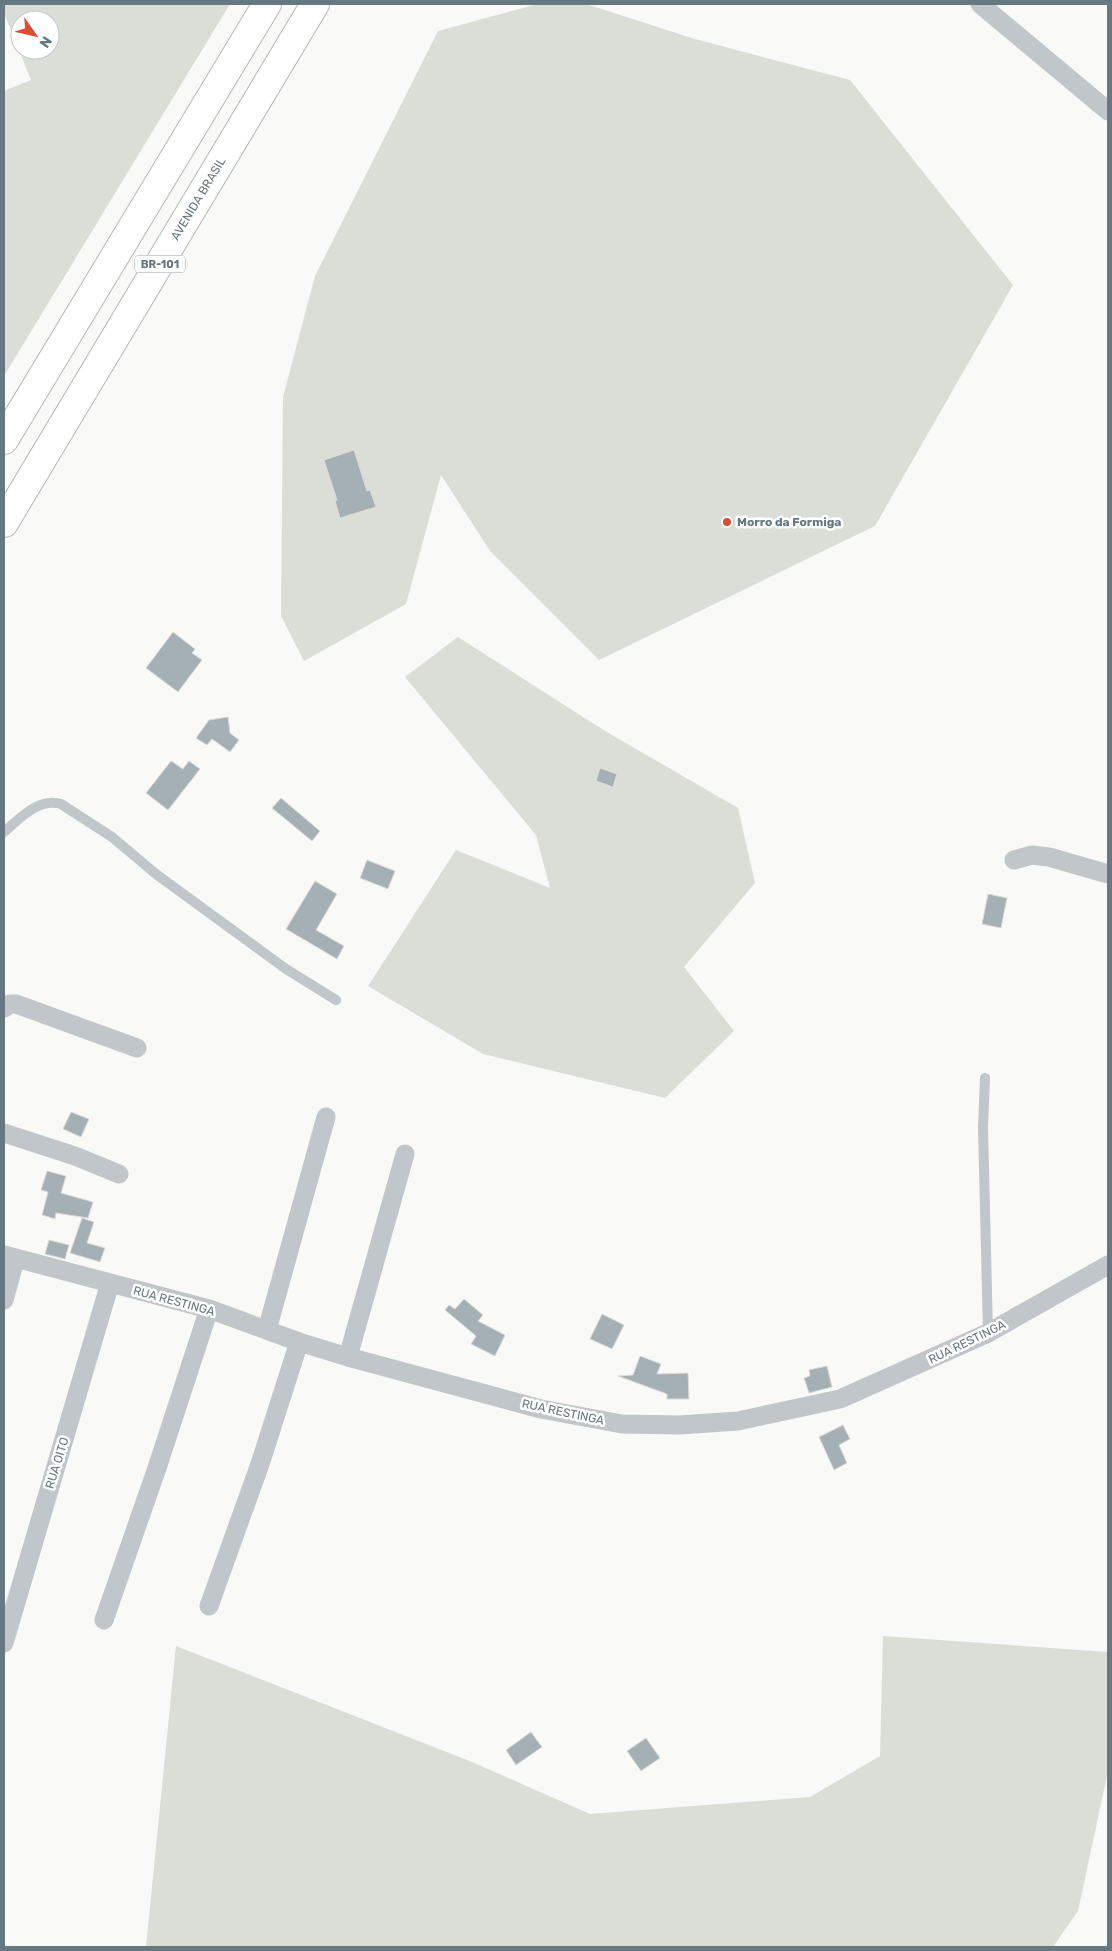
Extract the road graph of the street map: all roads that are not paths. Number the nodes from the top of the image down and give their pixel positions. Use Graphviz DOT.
graph roads {
  1 [pos="267,4"];
  2 [pos="315,4"];
  3 [pos="980,4"];
  4 [pos="1108,111"];
  5 [pos="4,440"];
  6 [pos="4,523"];
  7 [pos="4,832"];
  8 [pos="1014,860"];
  9 [pos="1108,874"];
  10 [pos="336,1000"];
  11 [pos="4,1008"];
  12 [pos="137,1048"];
  13 [pos="985,1078"];
  14 [pos="326,1117"];
  15 [pos="4,1133"];
  16 [pos="405,1154"];
  17 [pos="119,1174"];
  18 [pos="10,1258"];
  19 [pos="1108,1265"];
  20 [pos="110,1283"];
  21 [pos="4,1300"];
  22 [pos="209,1309"];
  23 [pos="267,1330"];
  24 [pos="988,1333"];
  25 [pos="299,1342"];
  26 [pos="348,1357"];
  27 [pos="209,1606"];
  28 [pos="104,1620"];
  29 [pos="4,1643"];
  1 -- 5 [label="highway, BR-101"];
  2 -- 6 [label="highway, AVENIDA BRASIL / BR-101"];
  3 -- 4 [label="street"];
  7 -- 10 [label="lane"];
  8 -- 9 [label="street"];
  11 -- 12 [label="street"];
  13 -- 24 [label="lane"];
  14 -- 23 [label="street"];
  15 -- 17 [label="street"];
  16 -- 26 [label="street"];
  18 -- 20 [label="street, RUA RESTINGA"];
  18 -- 21 [label="street"];
  19 -- 24 [label="street, RUA RESTINGA"];
  20 -- 22 [label="street, RUA RESTINGA"];
  20 -- 29 [label="street, RUA OITO"];
  22 -- 23 [label="street, RUA RESTINGA"];
  22 -- 28 [label="street"];
  23 -- 25 [label="street, RUA RESTINGA"];
  24 -- 26 [label="street, RUA RESTINGA"];
  25 -- 26 [label="street, RUA RESTINGA"];
  25 -- 27 [label="street"];
}
